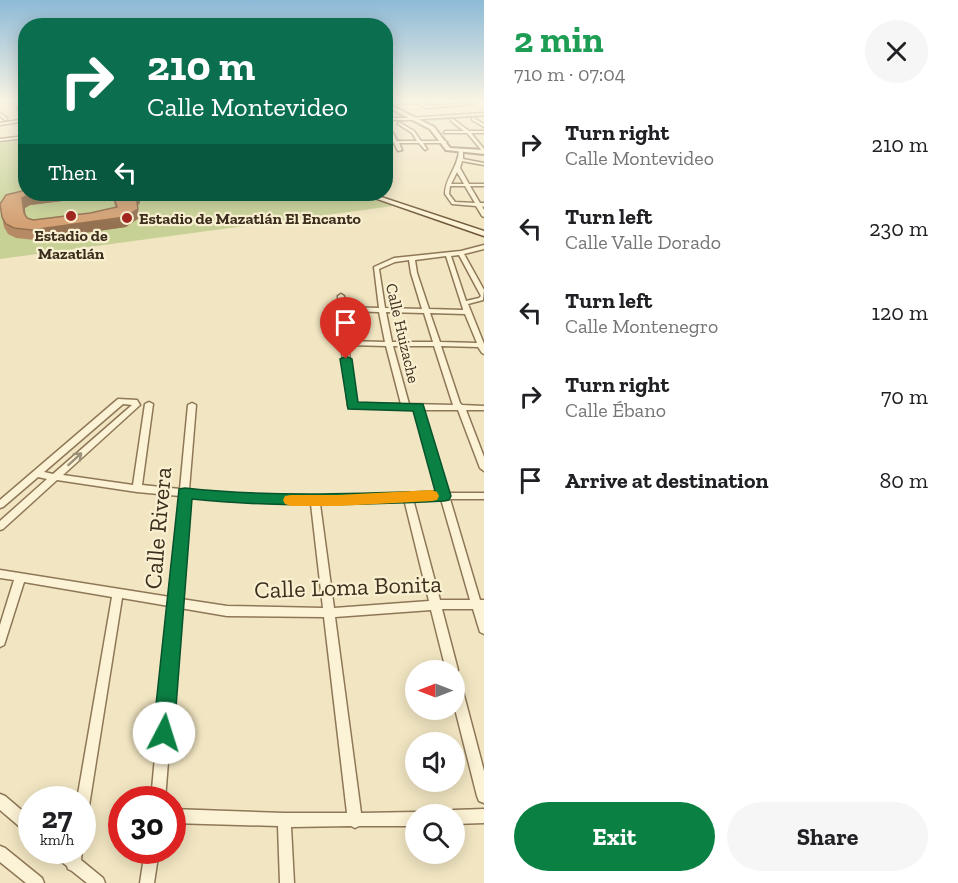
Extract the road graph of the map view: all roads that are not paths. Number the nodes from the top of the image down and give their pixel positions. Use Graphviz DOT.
graph roads {
  1 [pos="450,141"];
  2 [pos="396,142"];
  3 [pos="421,142"];
  4 [pos="445,142"];
  5 [pos="425,149"];
  6 [pos="455,149"];
  7 [pos="400,150"];
  8 [pos="475,152"];
  9 [pos="484,152"];
  10 [pos="462,160"];
  11 [pos="483,164"];
  12 [pos="458,169"];
  13 [pos="448,184"];
  14 [pos="468,185"];
  15 [pos="484,185"];
  16 [pos="387,201"];
  17 [pos="482,205"];
  18 [pos="484,215"];
  19 [pos="484,234"];
  20 [pos="484,247"];
  21 [pos="461,253"];
  22 [pos="484,253"];
  23 [pos="448,254"];
  24 [pos="412,258"];
  25 [pos="341,296"];
  26 [pos="465,303"];
  27 [pos="342,309"];
  28 [pos="382,310"];
  29 [pos="427,310"];
  30 [pos="468,312"];
  31 [pos="344,343"];
  32 [pos="389,344"];
  33 [pos="437,344"];
  34 [pos="482,349"];
  35 [pos="149,404"];
  36 [pos="192,405"];
  37 [pos="406,407"];
  38 [pos="418,407"];
  39 [pos="461,408"];
  40 [pos="484,408"];
  41 [pos="484,468"];
  42 [pos="36,474"];
  43 [pos="55,477"];
  44 [pos="137,489"];
  45 [pos="185,493"];
  46 [pos="408,496"];
  47 [pos="444,496"];
  48 [pos="484,496"];
  49 [pos="315,501"];
  50 [pos="0,505"];
  51 [pos="0,526"];
  52 [pos="0,574"];
  53 [pos="20,577"];
  54 [pos="118,593"];
  55 [pos="174,601"];
  56 [pos="435,604"];
  57 [pos="480,604"];
  58 [pos="329,613"];
  59 [pos="484,629"];
  60 [pos="0,642"];
  61 [pos="449,660"];
  62 [pos="464,720"];
  63 [pos="85,786"];
  64 [pos="159,786"];
  65 [pos="484,795"];
  66 [pos="0,801"];
  67 [pos="18,816"];
  68 [pos="186,816"];
  69 [pos="484,816"];
  70 [pos="465,817"];
  71 [pos="405,819"];
  72 [pos="284,820"];
  73 [pos="355,821"];
  74 [pos="0,853"];
  75 [pos="80,864"];
  76 [pos="150,864"];
  77 [pos="37,883"];
  78 [pos="98,883"];
  79 [pos="147,883"];
  80 [pos="287,883"];
  1 -- 6 [label="street"];
  2 -- 3 [label="street"];
  2 -- 7 [label="street"];
  3 -- 4 [label="street"];
  3 -- 5 [label="street"];
  4 -- 6 [label="street"];
  6 -- 8 [label="street"];
  6 -- 10 [label="street"];
  8 -- 9 [label="street"];
  8 -- 11 [label="street"];
  10 -- 11 [label="street"];
  10 -- 12 [label="street"];
  12 -- 13 [label="street"];
  12 -- 14 [label="street"];
  13 -- 14 [label="street"];
  13 -- 17 [label="street"];
  14 -- 15 [label="street"];
  14 -- 17 [label="street"];
  16 -- 19 [label="main road"];
  17 -- 18 [label="street"];
  20 -- 21 [label="street, Calle Huizache"];
  21 -- 22 [label="street"];
  21 -- 23 [label="street, Calle Huizache"];
  21 -- 26 [label="street"];
  23 -- 24 [label="street, Calle Huizache"];
  23 -- 26 [label="street"];
  24 -- 28 [label="street, Calle Huizache"];
  24 -- 29 [label="street"];
  25 -- 27 [label="street"];
  26 -- 30 [label="street"];
  27 -- 28 [label="street"];
  27 -- 31 [label="street"];
  28 -- 29 [label="street"];
  28 -- 32 [label="street, Calle Huizache"];
  29 -- 30 [label="street"];
  29 -- 33 [label="street"];
  30 -- 34 [label="street"];
  31 -- 32 [label="street"];
  31 -- 37 [label="street"];
  32 -- 33 [label="street"];
  32 -- 37 [label="street, Calle Huizache"];
  33 -- 34 [label="street"];
  33 -- 39 [label="street"];
  35 -- 44 [label="street"];
  36 -- 45 [label="street, Calle Rivera"];
  37 -- 38 [label="street"];
  38 -- 39 [label="street"];
  38 -- 47 [label="street"];
  39 -- 40 [label="street"];
  39 -- 41 [label="street"];
  42 -- 43 [label="street"];
  43 -- 42 [label="street, one-way"];
  42 -- 50 [label="street"];
  43 -- 44 [label="street"];
  43 -- 51 [label="street"];
  44 -- 45 [label="street"];
  45 -- 49 [label="street"];
  45 -- 55 [label="street, Calle Rivera"];
  46 -- 47 [label="street"];
  46 -- 49 [label="street"];
  46 -- 56 [label="street"];
  47 -- 48 [label="street"];
  47 -- 57 [label="street"];
  49 -- 58 [label="street"];
  52 -- 53 [label="street, Calle Loma Bonita"];
  53 -- 54 [label="street, Calle Loma Bonita"];
  53 -- 60 [label="street"];
  54 -- 55 [label="street, Calle Loma Bonita"];
  54 -- 63 [label="street"];
  55 -- 58 [label="street, Calle Loma Bonita"];
  55 -- 64 [label="street, Calle Rivera"];
  56 -- 57 [label="street, Calle Loma Bonita"];
  56 -- 58 [label="street, Calle Loma Bonita"];
  56 -- 61 [label="street"];
  57 -- 59 [label="street"];
  58 -- 73 [label="street"];
  62 -- 65 [label="street"];
  66 -- 67 [label="street"];
  68 -- 72 [label="street"];
  69 -- 70 [label="street"];
  71 -- 73 [label="street"];
  72 -- 73 [label="street"];
  72 -- 80 [label="street"];
  74 -- 77 [label="street"];
  75 -- 78 [label="street"];
  76 -- 79 [label="street"];
}
